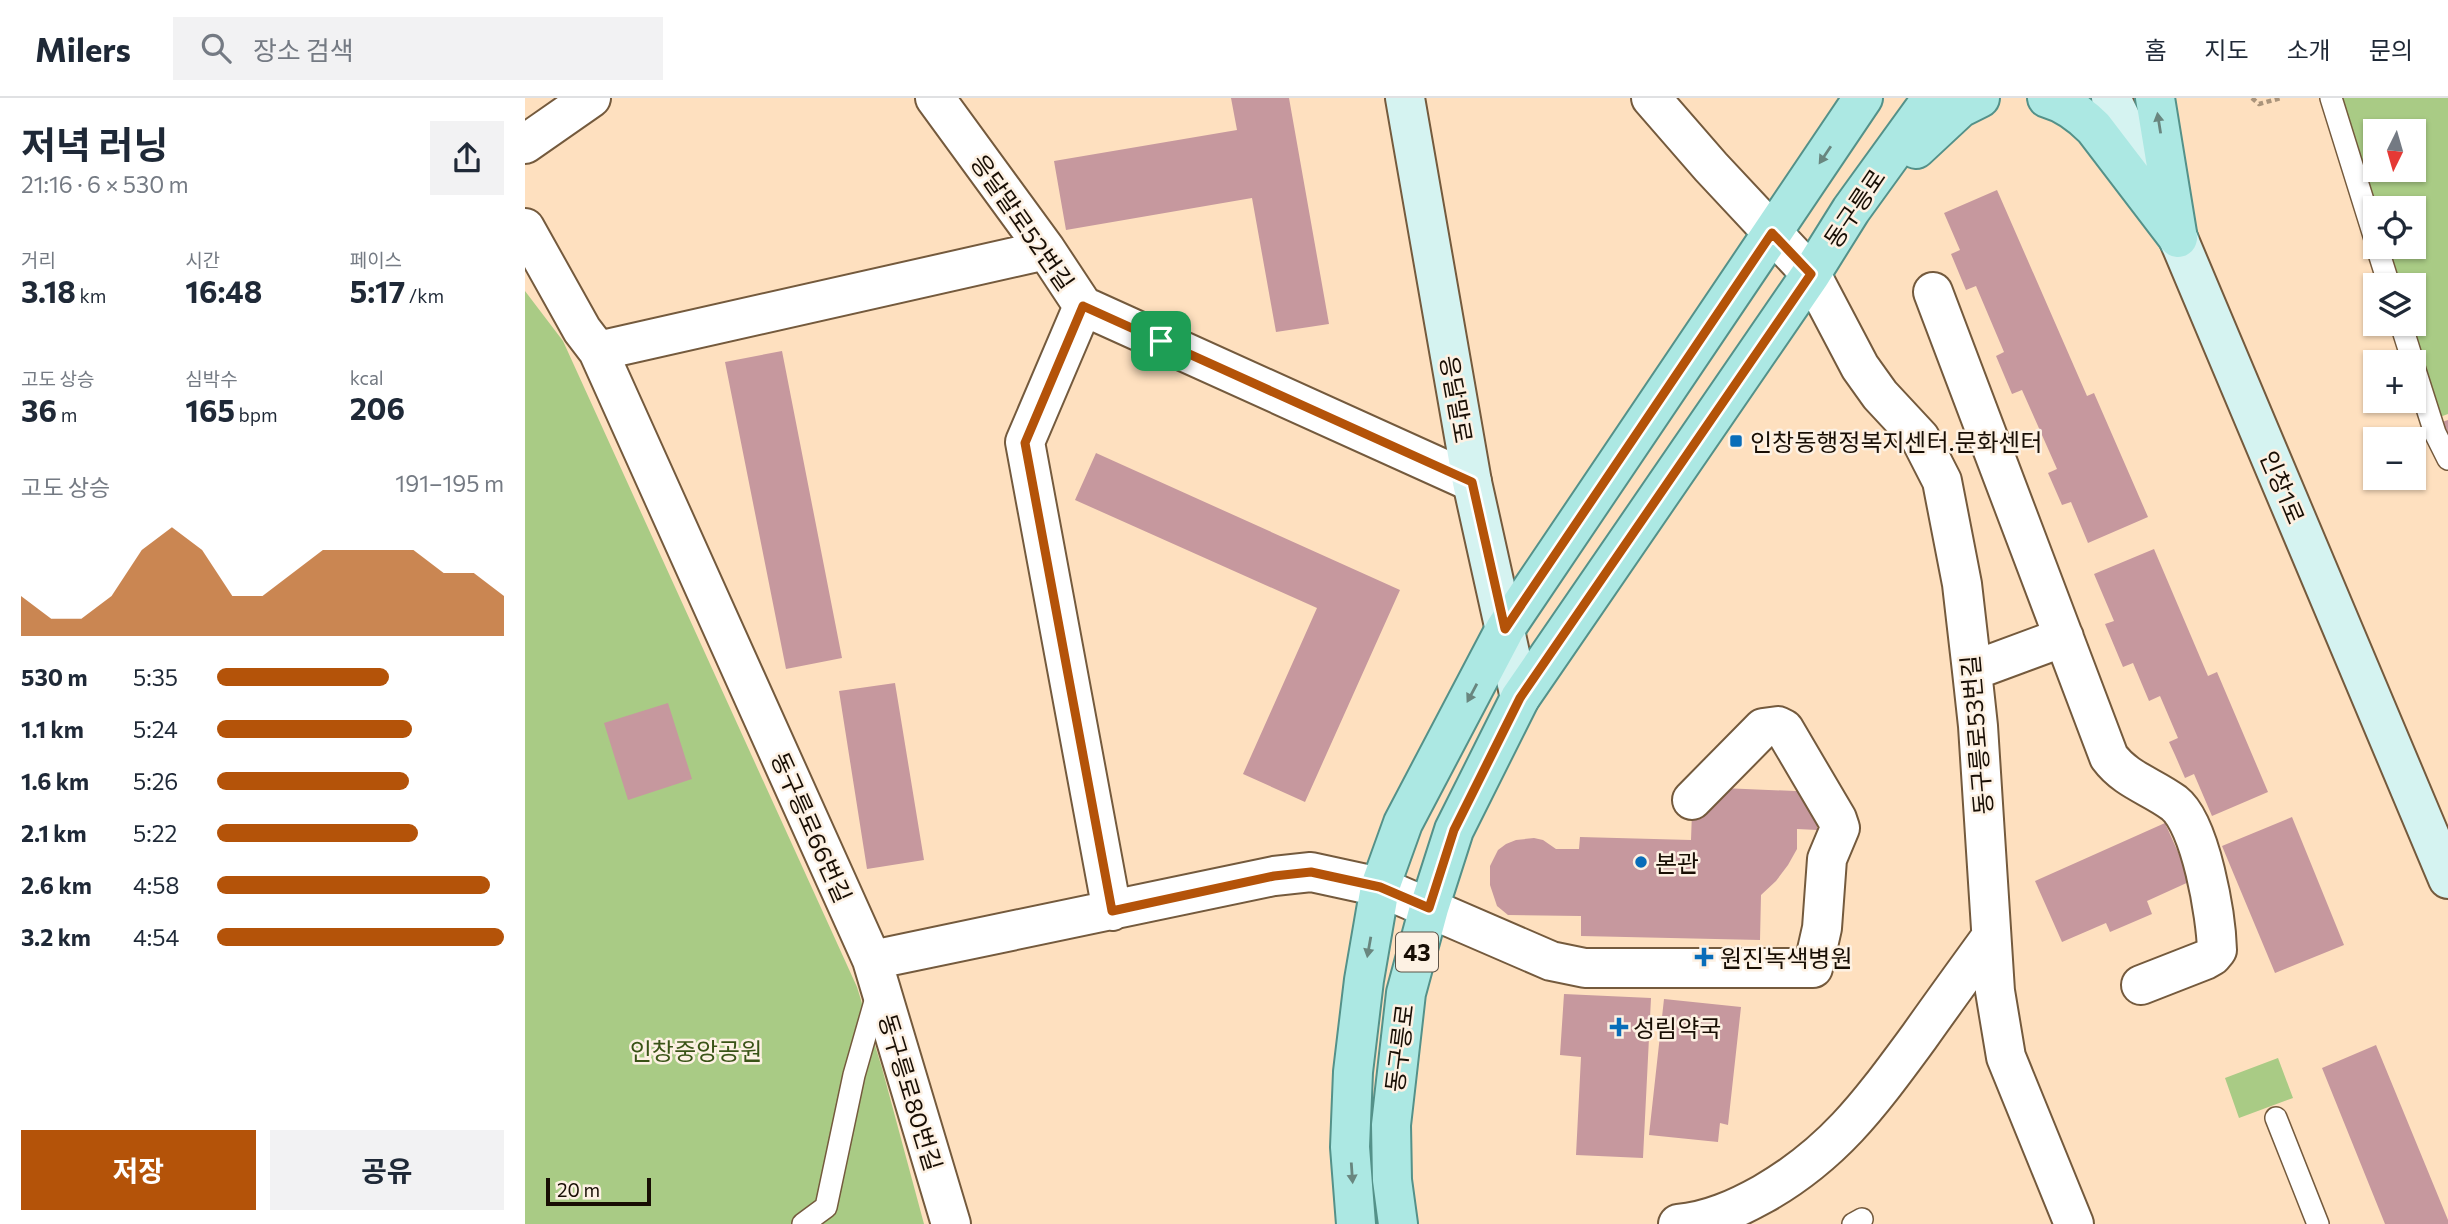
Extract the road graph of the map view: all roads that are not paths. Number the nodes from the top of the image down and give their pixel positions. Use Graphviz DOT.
graph roads {
  1 [pos="591,98"];
  2 [pos="935,98"];
  3 [pos="1405,98"];
  4 [pos="1651,98"];
  5 [pos="1863,98"];
  6 [pos="1933,98"];
  7 [pos="1980,98"];
  8 [pos="2047,98"];
  9 [pos="2111,98"];
  10 [pos="2155,98"];
  11 [pos="2332,98"];
  12 [pos="525,145"];
  13 [pos="2363,200"];
  14 [pos="1850,210"];
  15 [pos="525,228"];
  16 [pos="1772,233"];
  17 [pos="2178,238"];
  18 [pos="1046,250"];
  19 [pos="1811,274"];
  20 [pos="1933,292"];
  21 [pos="1083,306"];
  22 [pos="598,351"];
  23 [pos="2426,404"];
  24 [pos="2448,459"];
  25 [pos="1472,482"];
  26 [pos="1505,629"];
  27 [pos="2064,637"];
  28 [pos="1972,671"];
  29 [pos="1520,698"];
  30 [pos="1692,800"];
  31 [pos="2448,879"];
  32 [pos="1380,887"];
  33 [pos="1429,908"];
  34 [pos="1112,911"];
  35 [pos="1991,937"];
  36 [pos="876,973"];
  37 [pos="2141,985"];
  38 [pos="2276,1118"];
  39 [pos="803,1224"];
  40 [pos="951,1224"];
  41 [pos="1356,1224"];
  42 [pos="1398,1224"];
  43 [pos="1678,1224"];
  44 [pos="2074,1224"];
  45 [pos="2318,1224"];
  1 -- 12 [label="street"];
  2 -- 18 [label="street, 응달말로52번길"];
  3 -- 25 [label="street, 응달말로"];
  4 -- 16 [label="street, 동구릉로53번길"];
  5 -- 16 [label="main road, 동구릉로 / 43, one-way"];
  6 -- 14 [label="main road, 동구릉로"];
  7 -- 14 [label="main road"];
  8 -- 17 [label="main road"];
  9 -- 17 [label="street, 인창1로"];
  17 -- 10 [label="main road, one-way"];
  11 -- 13 [label="lane"];
  14 -- 19 [label="main road, 동구릉로 / 43"];
  15 -- 22 [label="street, 동구릉로66번길"];
  16 -- 19 [label="street, 동구릉로53번길"];
  16 -- 26 [label="main road, 동구릉로 / 43"];
  17 -- 31 [label="street, 인창1로"];
  18 -- 21 [label="street, 응달말로52번길"];
  18 -- 22 [label="street"];
  19 -- 28 [label="street, 동구릉로53번길"];
  19 -- 29 [label="main road, 동구릉로 / 43"];
  20 -- 27 [label="street"];
  21 -- 25 [label="street, 응달말로52번길"];
  21 -- 34 [label="street"];
  22 -- 36 [label="street, 동구릉로66번길"];
  23 -- 24 [label="lane"];
  25 -- 26 [label="street, 응달말로"];
  26 -- 29 [label="street, 응달말로"];
  26 -- 32 [label="main road, 동구릉로 / 43, one-way"];
  27 -- 28 [label="street"];
  27 -- 37 [label="street"];
  28 -- 35 [label="street, 동구릉로53번길"];
  29 -- 33 [label="main road, 동구릉로 / 43"];
  30 -- 33 [label="street"];
  32 -- 33 [label="street"];
  32 -- 34 [label="street"];
  32 -- 41 [label="main road, 동구릉로 / 43, one-way"];
  33 -- 42 [label="main road, 동구릉로 / 43"];
  34 -- 36 [label="street"];
  35 -- 43 [label="street"];
  35 -- 44 [label="street, 동구릉로53번길"];
  36 -- 39 [label="lane"];
  36 -- 40 [label="street, 동구릉로80번길"];
  38 -- 45 [label="lane"];
}
